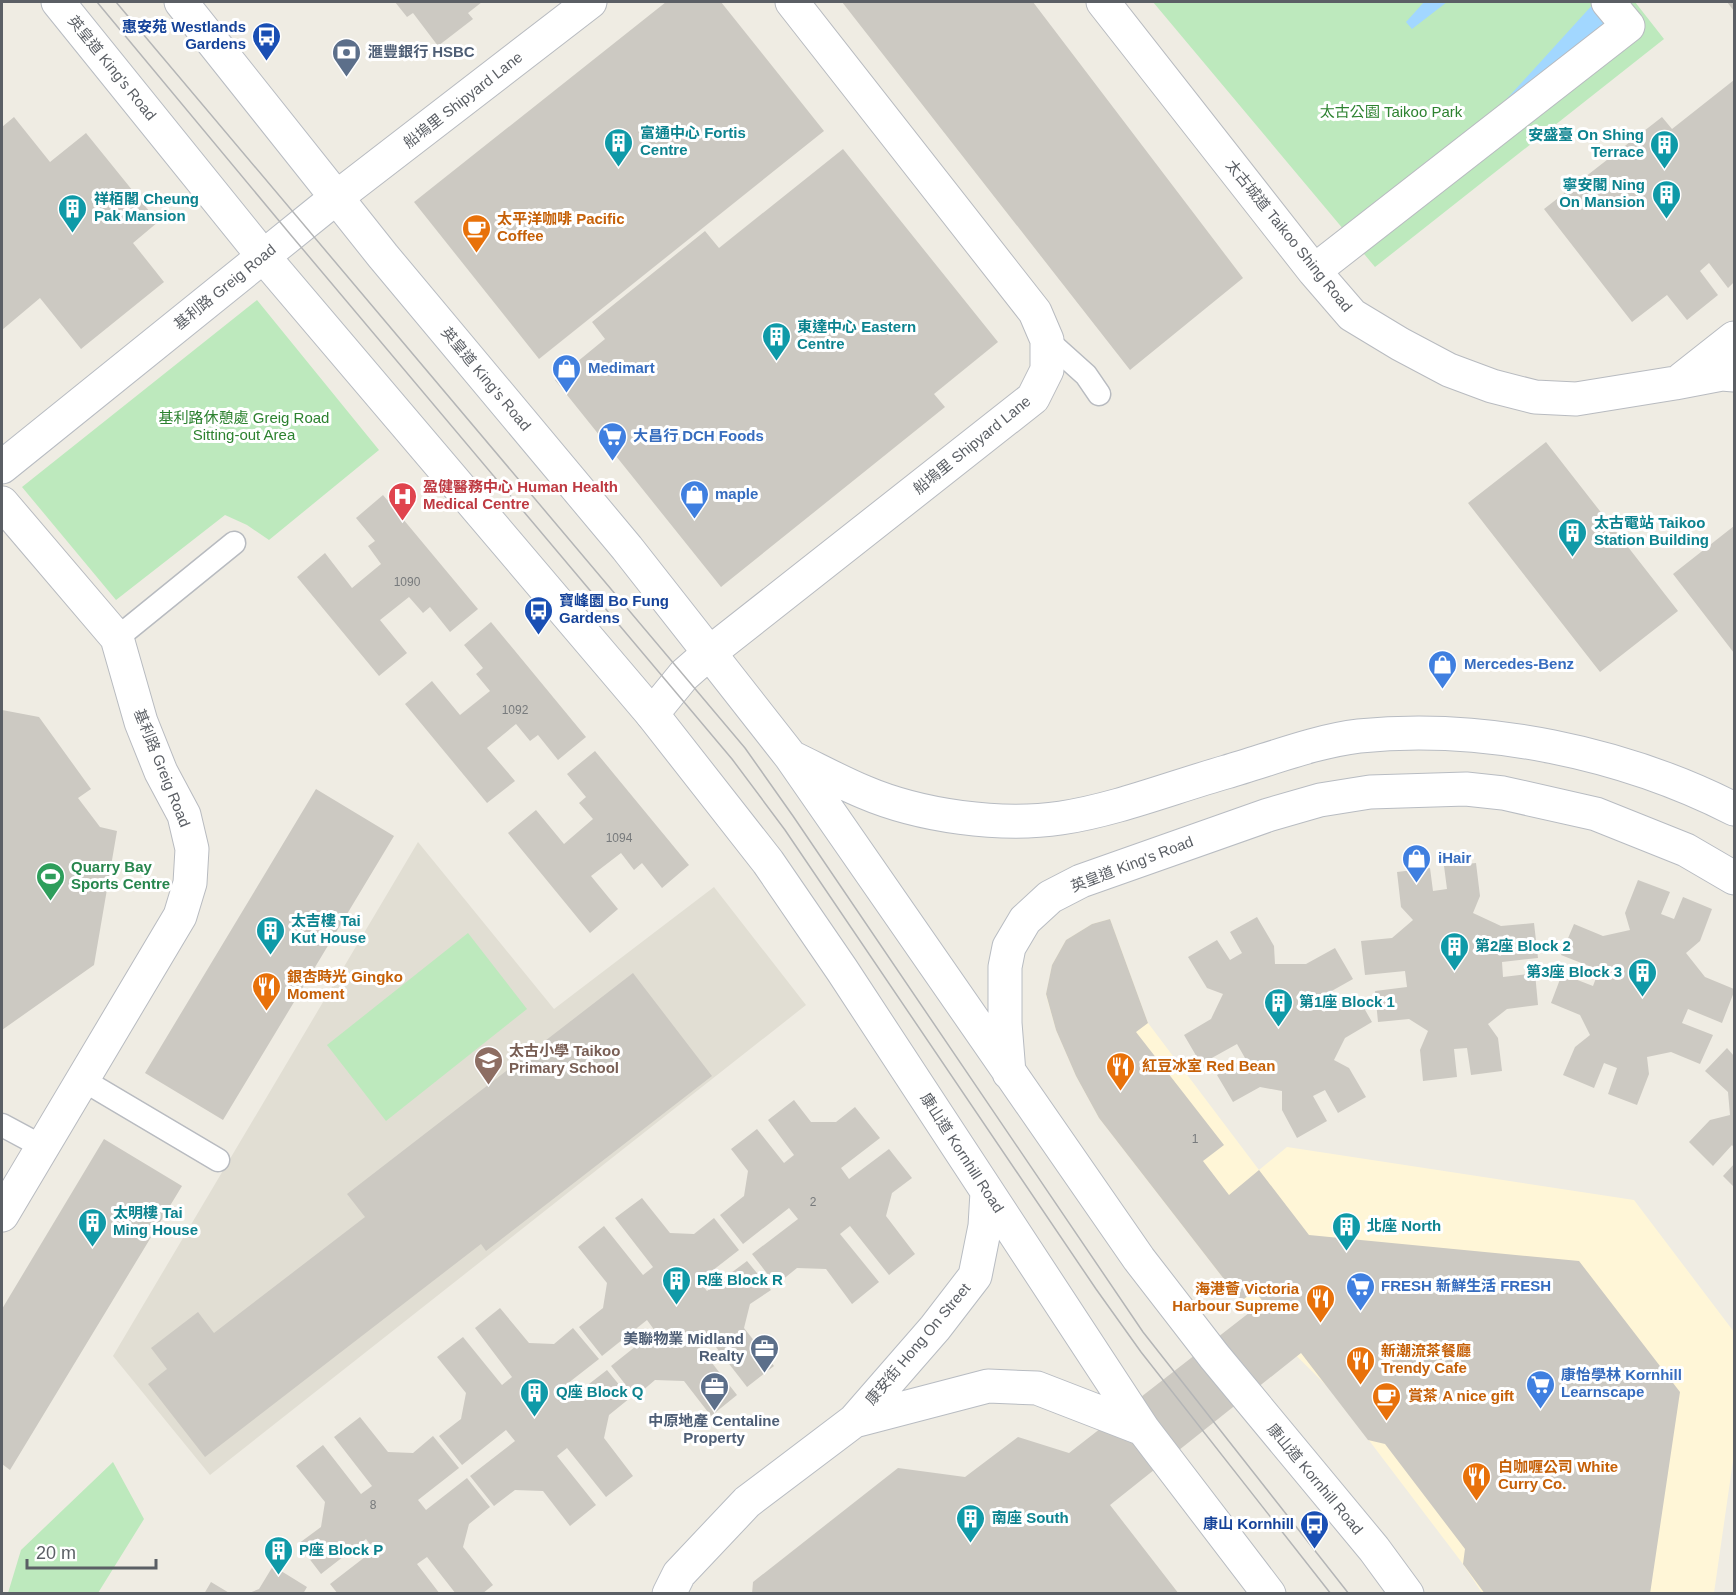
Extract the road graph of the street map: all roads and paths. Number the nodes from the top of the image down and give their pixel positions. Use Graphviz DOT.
graph roads {
  1 [pos="58,2"];
  2 [pos="181,2"];
  3 [pos="590,2"];
  4 [pos="792,2"];
  5 [pos="1103,2"];
  6 [pos="1608,2"];
  7 [pos="337,197"];
  8 [pos="263,256"];
  9 [pos="1314,271"];
  10 [pos="1734,338"];
  11 [pos="1047,340"];
  12 [pos="1734,375"];
  13 [pos="1675,383"];
  14 [pos="1099,394"];
  15 [pos="2,467"];
  16 [pos="2,503"];
  17 [pos="234,543"];
  18 [pos="117,638"];
  19 [pos="708,654"];
  20 [pos="652,714"];
  21 [pos="791,757"];
  22 [pos="1734,809"];
  23 [pos="1734,878"];
  24 [pos="1009,1075"];
  25 [pos="83,1080"];
  26 [pos="2,1125"];
  27 [pos="43,1147"];
  28 [pos="218,1161"];
  29 [pos="987,1192"];
  30 [pos="3,1211"];
  31 [pos="854,1421"];
  32 [pos="1143,1429"];
  33 [pos="669,1593"];
  34 [pos="1269,1593"];
  35 [pos="1407,1593"];
  1 -- 8 [label="street, 英皇道 King's Road"];
  2 -- 7 [label="street, 英皇道 King's Road"];
  3 -- 7 [label="street, 船塢里 Shipyard Lane"];
  4 -- 11 [label="street, 船塢里 Shipyard Lane"];
  5 -- 9 [label="street, 太古城道 Taikoo Shing Road"];
  6 -- 9 [label="street"];
  7 -- 8 [label="street, 基利路 Greig Road"];
  7 -- 19 [label="street, 英皇道 King's Road"];
  8 -- 15 [label="street, 基利路 Greig Road"];
  8 -- 20 [label="street, 英皇道 King's Road"];
  9 -- 13 [label="street, 太古城道 Taikoo Shing Road"];
  10 -- 13 [label="street, 太古城道 Taikoo Shing Road"];
  11 -- 14 [label="lane"];
  11 -- 19 [label="street, 船塢里 Shipyard Lane"];
  12 -- 13 [label="street, 太古城道 Taikoo Shing Road"];
  16 -- 18 [label="street, 基利路 Greig Road"];
  17 -- 18 [label="lane"];
  18 -- 25 [label="street, 基利路 Greig Road"];
  19 -- 20 [label="street, 船塢里 Shipyard Lane"];
  19 -- 21 [label="street, 英皇道 King's Road"];
  20 -- 29 [label="street, 康山道 Kornhill Road"];
  21 -- 22 [label="street, 英皇道 King's Road"];
  21 -- 24 [label="street, 英皇道 King's Road"];
  23 -- 24 [label="street, 英皇道 King's Road"];
  24 -- 35 [label="street, 康山道 Kornhill Road"];
  25 -- 27 [label="street, 基利路 Greig Road"];
  25 -- 28 [label="lane"];
  26 -- 27 [label="lane"];
  27 -- 30 [label="street, 基利路 Greig Road"];
  29 -- 31 [label="street, 康安街 Hong On Street"];
  29 -- 32 [label="street, 康山道 Kornhill Road"];
  31 -- 32 [label="street, 康安街 Hong On Street"];
  31 -- 33 [label="street, 康安街 Hong On Street"];
  32 -- 34 [label="street, 康山道 Kornhill Road"];
}
